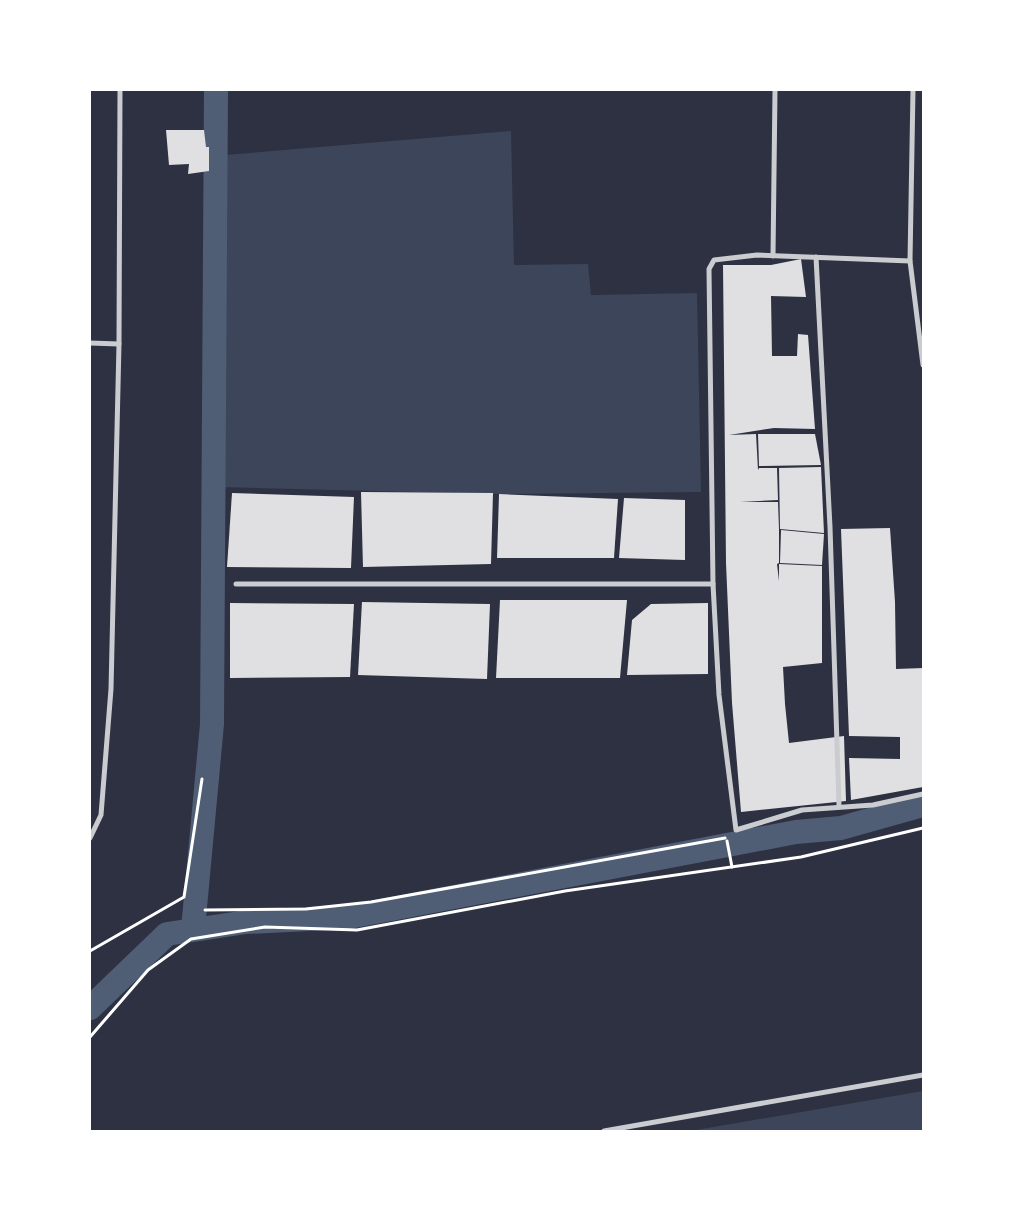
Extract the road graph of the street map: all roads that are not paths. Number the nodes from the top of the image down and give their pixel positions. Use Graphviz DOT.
graph roads {
  1 [pos="120,90"];
  2 [pos="776,90"];
  3 [pos="913,90"];
  4 [pos="773,256"];
  5 [pos="816,258"];
  6 [pos="910,261"];
  7 [pos="90,343"];
  8 [pos="119,344"];
  9 [pos="923,365"];
  10 [pos="236,584"];
  11 [pos="712,584"];
  12 [pos="923,794"];
  13 [pos="839,806"];
  14 [pos="90,838"];
  15 [pos="923,1075"];
  16 [pos="604,1131"];
  1 -- 8 [label="street"];
  2 -- 4 [label="street"];
  3 -- 6 [label="street"];
  4 -- 5 [label="street"];
  4 -- 11 [label="street"];
  5 -- 6 [label="street"];
  5 -- 13 [label="street"];
  6 -- 9 [label="street"];
  7 -- 8 [label="street"];
  8 -- 14 [label="street"];
  10 -- 11 [label="street"];
  11 -- 13 [label="street"];
  12 -- 13 [label="street"];
  15 -- 16 [label="street"];
}
